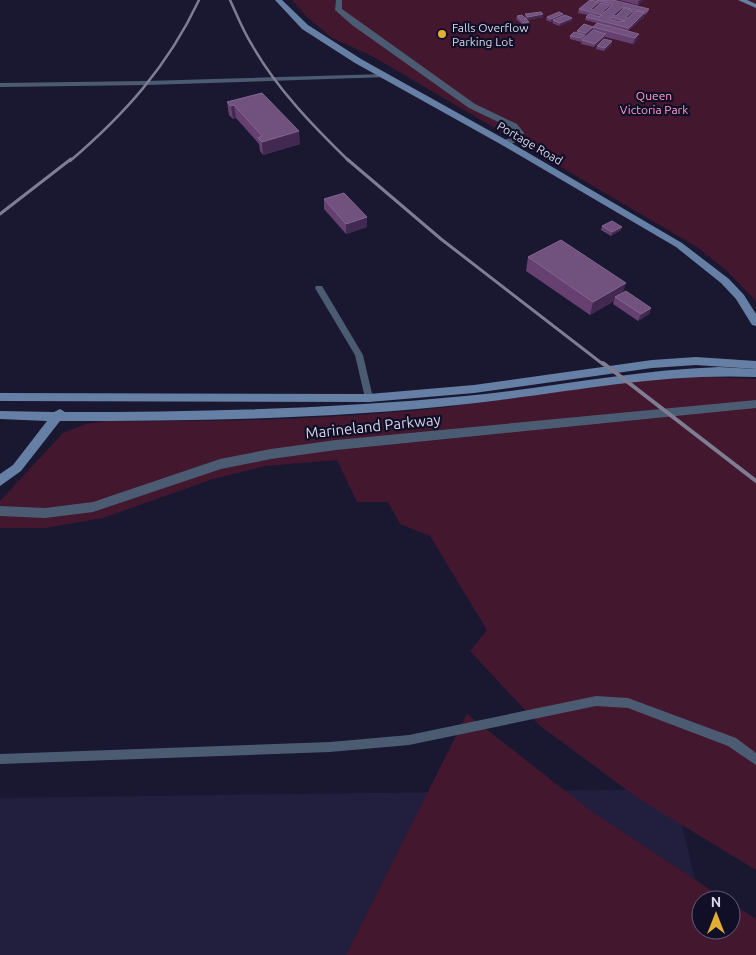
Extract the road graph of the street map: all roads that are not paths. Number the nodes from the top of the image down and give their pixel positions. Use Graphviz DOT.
graph roads {
  1 [pos="278,0"];
  2 [pos="339,0"];
  3 [pos="741,0"];
  4 [pos="756,6"];
  5 [pos="386,76"];
  6 [pos="0,85"];
  7 [pos="505,143"];
  8 [pos="630,215"];
  9 [pos="319,288"];
  10 [pos="756,306"];
  11 [pos="756,322"];
  12 [pos="756,365"];
  13 [pos="756,373"];
  14 [pos="0,397"];
  15 [pos="369,398"];
  16 [pos="65,399"];
  17 [pos="756,404"];
  18 [pos="0,415"];
  19 [pos="59,416"];
  20 [pos="0,481"];
  21 [pos="0,510"];
  22 [pos="0,759"];
  23 [pos="756,760"];
  1 -- 5 [label="main road, Portage Road"];
  2 -- 7 [label="street"];
  3 -- 4 [label="main road"];
  5 -- 6 [label="lane"];
  5 -- 7 [label="main road, Portage Road"];
  7 -- 8 [label="main road, Portage Road"];
  8 -- 10 [label="main road"];
  8 -- 11 [label="main road, Portage Road"];
  9 -- 15 [label="lane"];
  12 -- 15 [label="main road, Marineland Parkway"];
  13 -- 19 [label="main road, Marineland Parkway"];
  14 -- 16 [label="main road, Marineland Parkway"];
  15 -- 16 [label="main road, Marineland Parkway"];
  16 -- 19 [label="main road"];
  17 -- 21 [label="street, Marineland Parkway"];
  18 -- 19 [label="main road, Marineland Parkway"];
  19 -- 20 [label="main road"];
  22 -- 23 [label="lane"];
}
